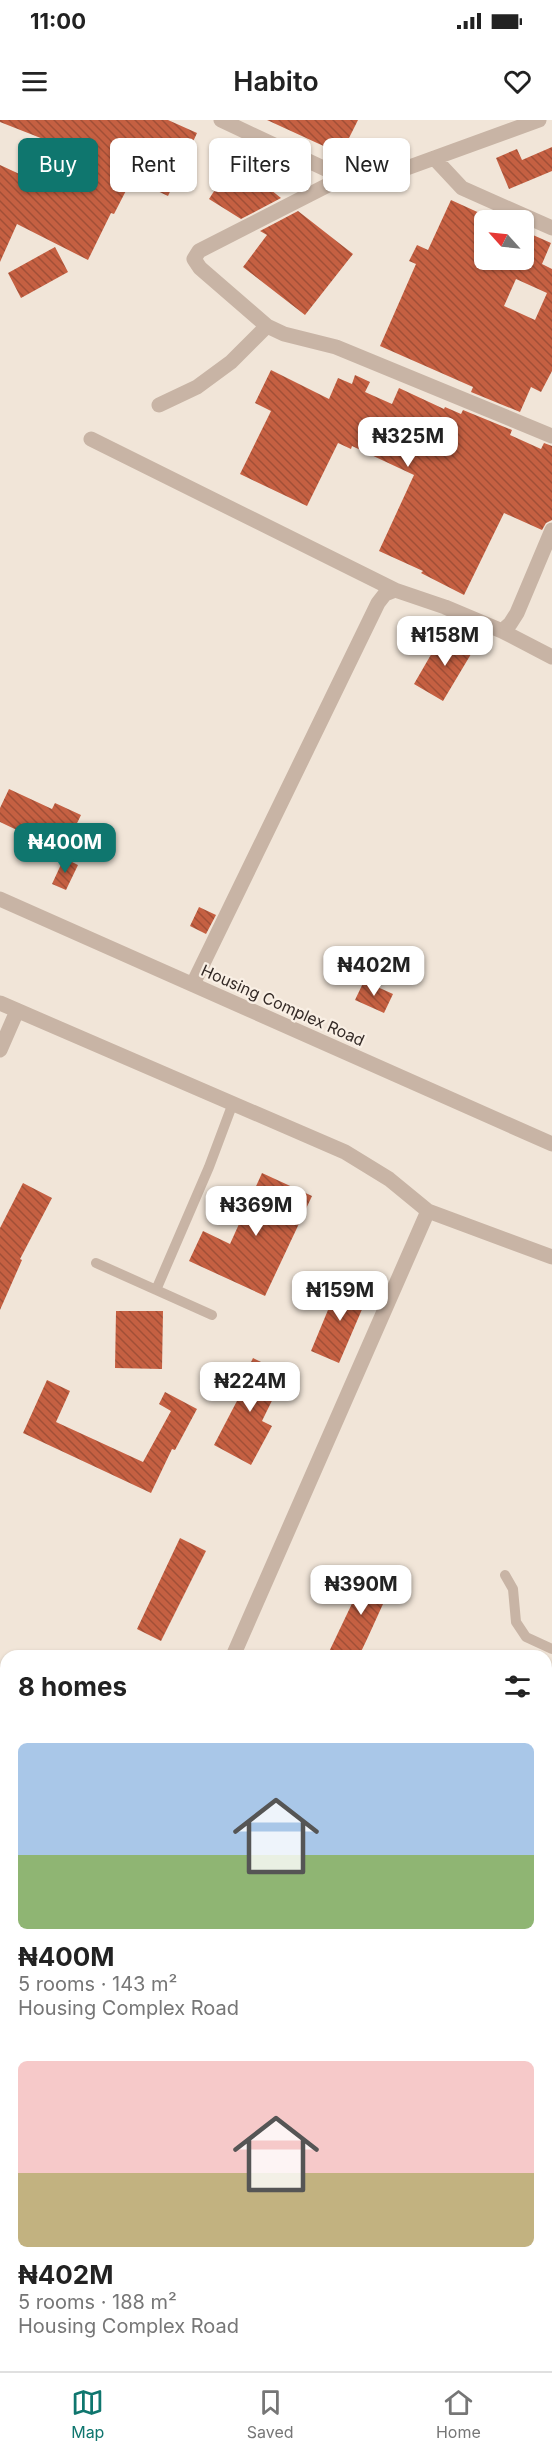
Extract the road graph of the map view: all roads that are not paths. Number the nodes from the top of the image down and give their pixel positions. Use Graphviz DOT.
graph roads {
  1 [pos="221,120"];
  2 [pos="539,120"];
  3 [pos="434,158"];
  4 [pos="410,167"];
  5 [pos="323,168"];
  6 [pos="323,188"];
  7 [pos="552,228"];
  8 [pos="267,326"];
  9 [pos="159,405"];
  10 [pos="552,436"];
  11 [pos="91,438"];
  12 [pos="552,530"];
  13 [pos="395,590"];
  14 [pos="501,631"];
  15 [pos="552,657"];
  16 [pos="0,899"];
  17 [pos="193,984"];
  18 [pos="0,1004"];
  19 [pos="17,1011"];
  20 [pos="0,1050"];
  21 [pos="233,1103"];
  22 [pos="552,1144"];
  23 [pos="428,1211"];
  24 [pos="552,1257"];
  25 [pos="96,1263"];
  26 [pos="156,1290"];
  27 [pos="212,1315"];
  28 [pos="505,1575"];
  29 [pos="552,1648"];
  30 [pos="236,1650"];
  1 -- 5 [label="street"];
  2 -- 3 [label="street"];
  3 -- 4 [label="street"];
  3 -- 7 [label="street"];
  6 -- 8 [label="street"];
  8 -- 9 [label="street"];
  8 -- 10 [label="street"];
  11 -- 13 [label="street"];
  12 -- 14 [label="street"];
  13 -- 14 [label="street"];
  13 -- 17 [label="street"];
  14 -- 15 [label="street"];
  16 -- 17 [label="street, Housing Complex Road"];
  17 -- 22 [label="street, Housing Complex Road"];
  18 -- 19 [label="street"];
  19 -- 20 [label="street"];
  19 -- 21 [label="street"];
  21 -- 23 [label="street"];
  21 -- 26 [label="lane"];
  23 -- 24 [label="street"];
  23 -- 30 [label="street"];
  25 -- 26 [label="lane"];
  26 -- 27 [label="lane"];
  28 -- 29 [label="lane"];
}
